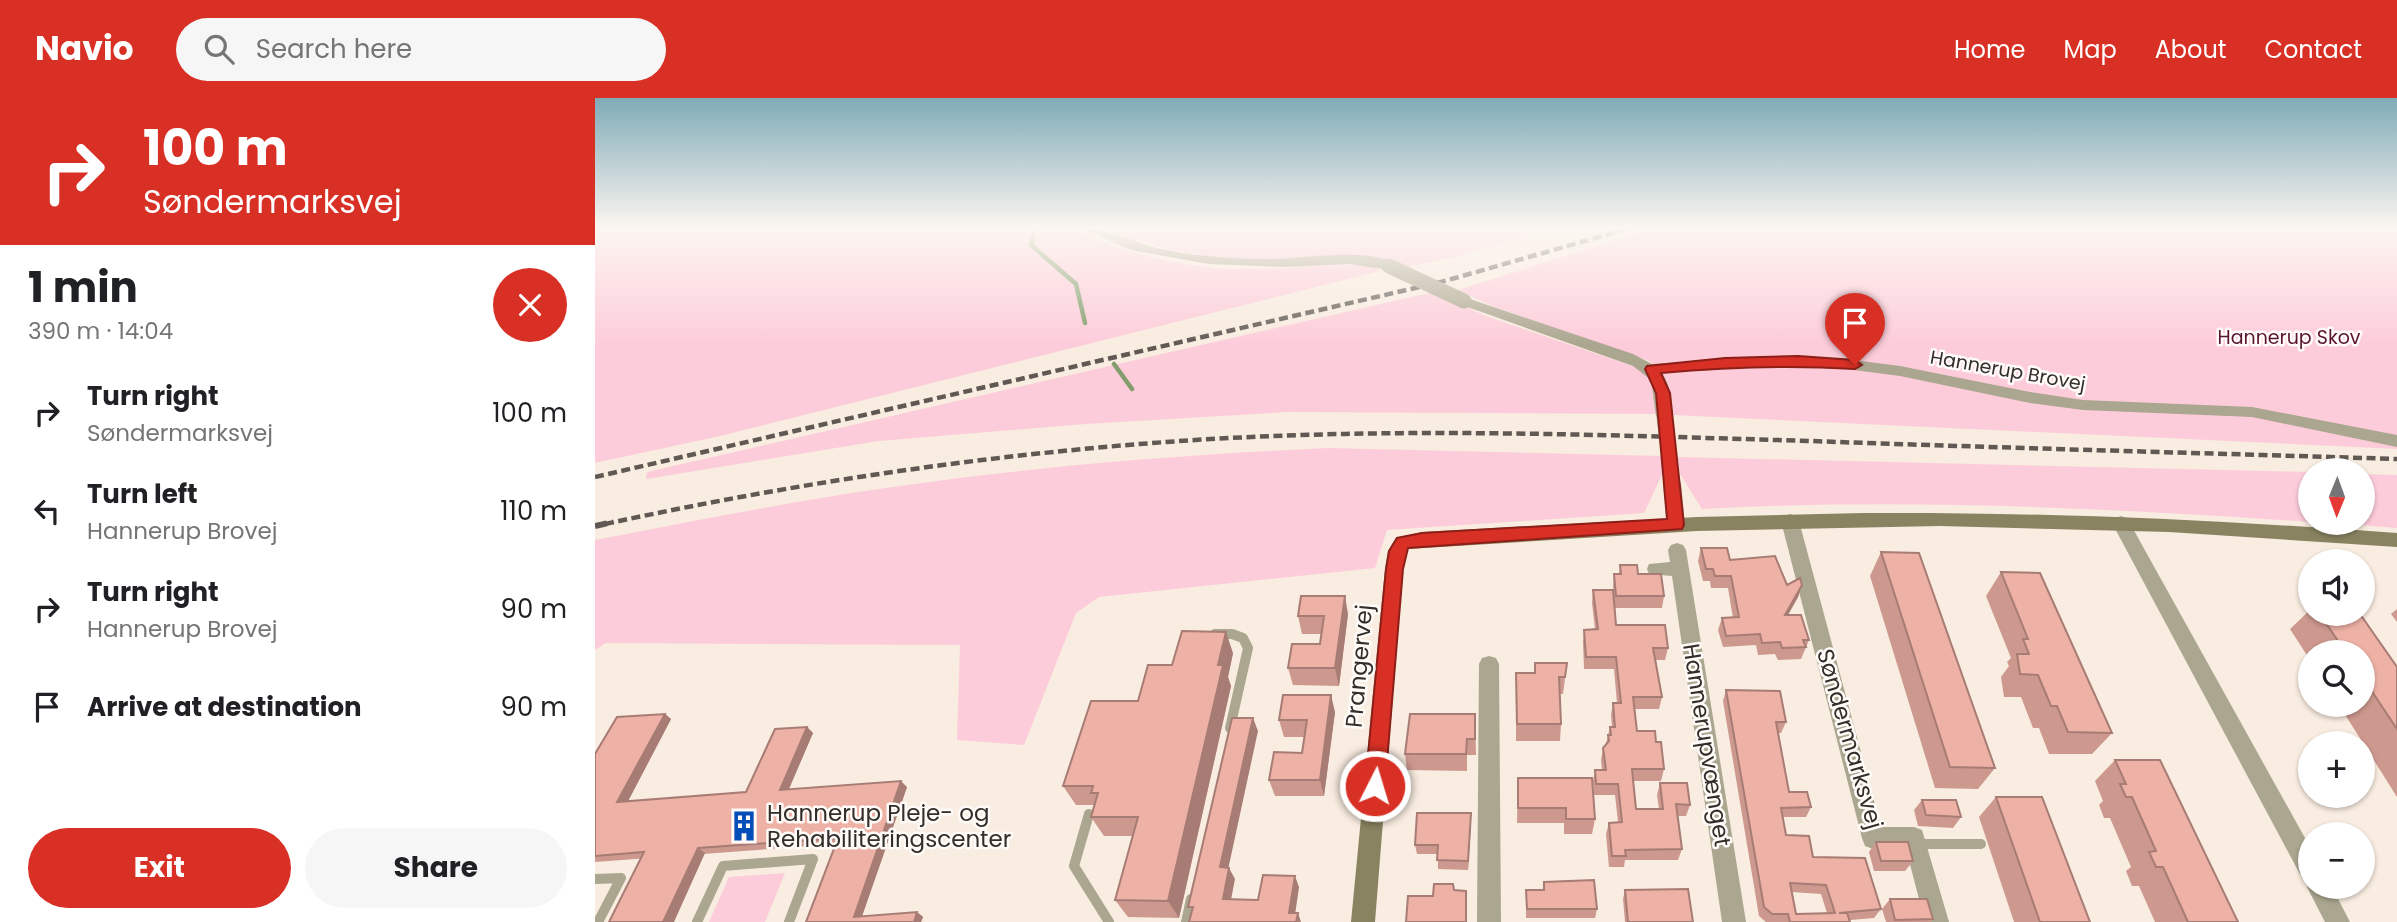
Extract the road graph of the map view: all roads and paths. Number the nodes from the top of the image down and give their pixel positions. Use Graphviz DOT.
graph roads {
  1 [pos="1390,267"];
  2 [pos="1652,369"];
  3 [pos="2397,441"];
  4 [pos="1790,521"];
  5 [pos="2121,523"];
  6 [pos="1676,525"];
  7 [pos="2397,540"];
  8 [pos="1656,569"];
  9 [pos="1208,634"];
  10 [pos="1489,664"];
  11 [pos="1227,740"];
  12 [pos="1089,814"];
  13 [pos="1916,844"];
  14 [pos="1981,844"];
  15 [pos="2298,848"];
  16 [pos="595,879"];
  17 [pos="1195,883"];
  18 [pos="2326,899"];
  19 [pos="598,922"];
  20 [pos="697,922"];
  21 [pos="789,922"];
  22 [pos="1109,922"];
  23 [pos="1186,922"];
  24 [pos="1363,922"];
  25 [pos="1489,922"];
  26 [pos="1734,922"];
  27 [pos="1937,922"];
  28 [pos="2338,922"];
  1 -- 2 [label="street, bridge"];
  2 -- 3 [label="street, Hannerup Brovej"];
  2 -- 6 [label="street, bridge"];
  4 -- 5 [label="street"];
  4 -- 6 [label="street"];
  4 -- 13 [label="street, Søndermarksvej"];
  5 -- 7 [label="street"];
  5 -- 15 [label="street"];
  6 -- 24 [label="street, Prangervej"];
  8 -- 26 [label="street, Hannerupvænget"];
  9 -- 11 [label="lane"];
  10 -- 25 [label="street"];
  12 -- 22 [label="lane"];
  13 -- 14 [label="lane"];
  13 -- 27 [label="street"];
  16 -- 19 [label="lane"];
  17 -- 23 [label="lane"];
  18 -- 28 [label="street"];
  20 -- 21 [label="lane"];
}
